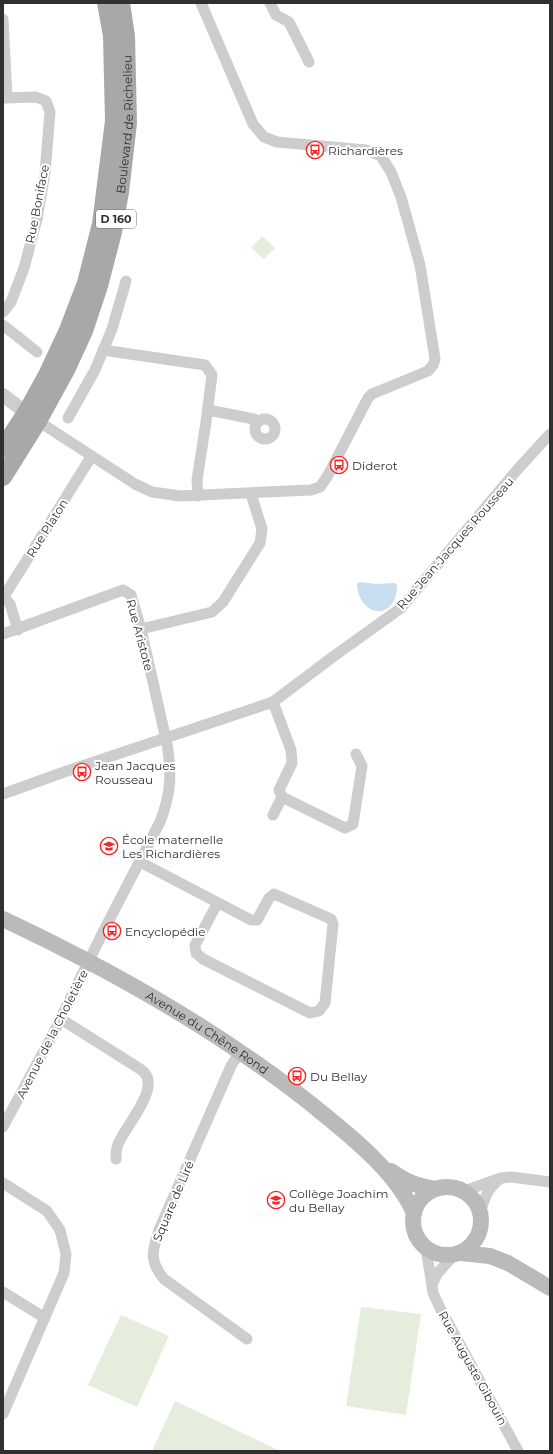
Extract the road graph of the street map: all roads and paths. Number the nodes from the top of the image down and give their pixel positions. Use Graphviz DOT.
graph roads {
  1 [pos="106,3"];
  2 [pos="120,3"];
  3 [pos="200,3"];
  4 [pos="270,3"];
  5 [pos="3,19"];
  6 [pos="309,62"];
  7 [pos="5,98"];
  8 [pos="126,281"];
  9 [pos="3,312"];
  10 [pos="3,325"];
  11 [pos="103,350"];
  12 [pos="37,352"];
  13 [pos="3,395"];
  14 [pos="208,410"];
  15 [pos="32,417"];
  16 [pos="68,418"];
  17 [pos="258,422"];
  18 [pos="550,434"];
  19 [pos="3,448"];
  20 [pos="91,457"];
  21 [pos="3,477"];
  22 [pos="252,494"];
  23 [pos="198,496"];
  24 [pos="4,598"];
  25 [pos="141,629"];
  26 [pos="18,630"];
  27 [pos="3,634"];
  28 [pos="273,702"];
  29 [pos="166,738"];
  30 [pos="356,754"];
  31 [pos="3,794"];
  32 [pos="282,797"];
  33 [pos="273,815"];
  34 [pos="140,862"];
  35 [pos="217,904"];
  36 [pos="3,918"];
  37 [pos="88,962"];
  38 [pos="61,1019"];
  39 [pos="240,1052"];
  40 [pos="3,1127"];
  41 [pos="372,1158"];
  42 [pos="116,1159"];
  43 [pos="501,1178"];
  44 [pos="550,1182"];
  45 [pos="3,1183"];
  46 [pos="435,1189"];
  47 [pos="464,1191"];
  48 [pos="480,1212"];
  49 [pos="414,1213"];
  50 [pos="480,1230"];
  51 [pos="426,1249"];
  52 [pos="457,1254"];
  53 [pos="508,1264"];
  54 [pos="432,1285"];
  55 [pos="550,1288"];
  56 [pos="3,1292"];
  57 [pos="45,1318"];
  58 [pos="246,1339"];
  59 [pos="3,1414"];
  60 [pos="518,1451"];
  1 -- 15 [label="main road, Boulevard de Richelieu / D 160"];
  2 -- 15 [label="main road, Boulevard de Richelieu / D 160"];
  3 -- 22 [label="street"];
  4 -- 6 [label="street"];
  5 -- 7 [label="street"];
  7 -- 9 [label="street, Rue Boniface"];
  8 -- 11 [label="street"];
  10 -- 12 [label="street"];
  11 -- 14 [label="street"];
  11 -- 16 [label="street"];
  13 -- 15 [label="street"];
  14 -- 17 [label="street"];
  14 -- 23 [label="street"];
  15 -- 19 [label="main road, Boulevard de Richelieu / D 160"];
  15 -- 20 [label="street"];
  15 -- 21 [label="main road, Boulevard de Richelieu / D 160"];
  18 -- 28 [label="street, Rue Jean-Jacques Rousseau"];
  20 -- 23 [label="street"];
  20 -- 24 [label="street, Rue Platon"];
  22 -- 23 [label="street"];
  22 -- 25 [label="street"];
  24 -- 26 [label="street"];
  25 -- 26 [label="street, Rue Aristote"];
  25 -- 29 [label="street, Rue Aristote"];
  26 -- 27 [label="street, Rue Aristote"];
  28 -- 29 [label="street, Rue Jean-Jacques Rousseau"];
  28 -- 32 [label="street"];
  29 -- 31 [label="street, Rue Jean-Jacques Rousseau"];
  29 -- 34 [label="street, Rue Aristote"];
  30 -- 32 [label="street"];
  32 -- 33 [label="street"];
  34 -- 35 [label="street"];
  34 -- 37 [label="street, Avenue de la Choletière"];
  35 -- 35 [label="street"];
  36 -- 37 [label="main road, Avenue du Chêne Rond"];
  37 -- 38 [label="street, Avenue de la Choletière"];
  37 -- 39 [label="main road, Avenue du Chêne Rond"];
  38 -- 40 [label="street, Avenue de la Choletière"];
  38 -- 42 [label="street"];
  39 -- 41 [label="main road, Avenue du Chêne Rond"];
  39 -- 58 [label="street, Square de Liré"];
  41 -- 46 [label="main road, Avenue du Chêne Rond"];
  41 -- 49 [label="main road, Avenue du Chêne Rond"];
  43 -- 44 [label="street"];
  43 -- 47 [label="street"];
  43 -- 48 [label="street"];
  45 -- 57 [label="street"];
  46 -- 47 [label="main road"];
  46 -- 49 [label="main road"];
  47 -- 48 [label="main road"];
  48 -- 50 [label="main road"];
  49 -- 51 [label="main road"];
  50 -- 52 [label="main road"];
  50 -- 53 [label="main road"];
  51 -- 52 [label="main road"];
  51 -- 54 [label="street, Rue Auguste Gibouin"];
  52 -- 53 [label="main road"];
  52 -- 54 [label="street"];
  53 -- 55 [label="main road"];
  54 -- 60 [label="street, Rue Auguste Gibouin"];
  56 -- 57 [label="street"];
  57 -- 59 [label="street"];
}
